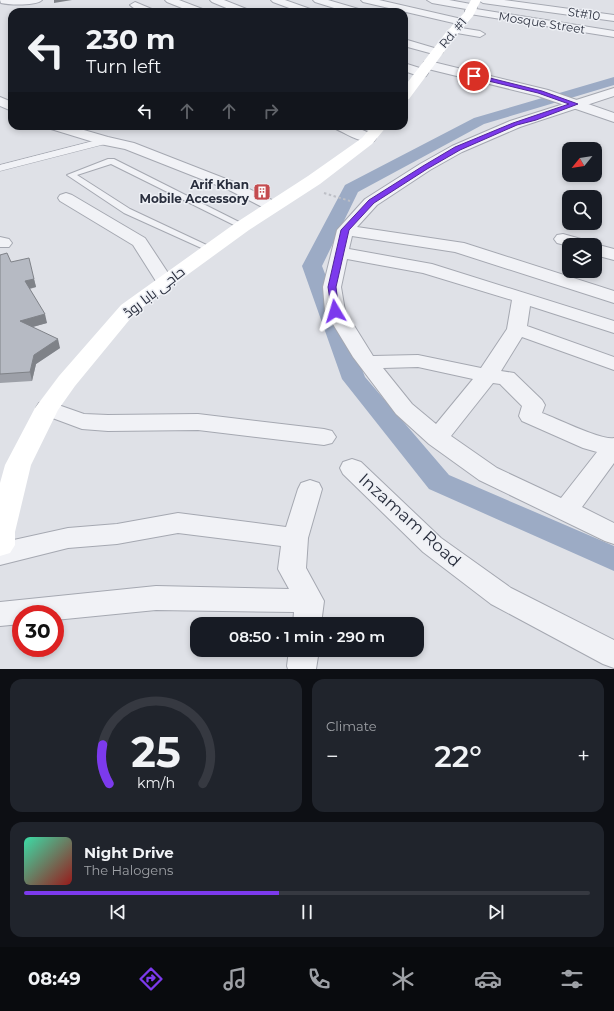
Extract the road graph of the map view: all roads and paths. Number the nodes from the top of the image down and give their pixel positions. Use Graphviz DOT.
graph roads {
  1 [pos="37,0"];
  2 [pos="170,0"];
  3 [pos="215,0"];
  4 [pos="276,0"];
  5 [pos="318,0"];
  6 [pos="366,0"];
  7 [pos="402,0"];
  8 [pos="432,0"];
  9 [pos="483,0"];
  10 [pos="4,1"];
  11 [pos="135,5"];
  12 [pos="141,8"];
  13 [pos="191,8"];
  14 [pos="235,8"];
  15 [pos="298,8"];
  16 [pos="345,8"];
  17 [pos="465,17"];
  18 [pos="614,18"];
  19 [pos="438,31"];
  20 [pos="480,34"];
  21 [pos="614,34"];
  22 [pos="408,43"];
  23 [pos="437,52"];
  24 [pos="408,67"];
  25 [pos="426,69"];
  26 [pos="408,90"];
  27 [pos="614,92"];
  28 [pos="573,103"];
  29 [pos="614,118"];
  30 [pos="69,130"];
  31 [pos="363,130"];
  32 [pos="374,132"];
  33 [pos="105,141"];
  34 [pos="0,168"];
  35 [pos="320,192"];
  36 [pos="66,198"];
  37 [pos="357,202"];
  38 [pos="272,206"];
  39 [pos="243,226"];
  40 [pos="345,230"];
  41 [pos="211,249"];
  42 [pos="602,251"];
  43 [pos="340,252"];
  44 [pos="614,255"];
  45 [pos="165,282"];
  46 [pos="614,296"];
  47 [pos="522,297"];
  48 [pos="614,327"];
  49 [pos="516,329"];
  50 [pos="367,362"];
  51 [pos="614,364"];
  52 [pos="487,376"];
  53 [pos="48,408"];
  54 [pos="324,437"];
  55 [pos="437,438"];
  56 [pos="613,447"];
  57 [pos="352,468"];
  58 [pos="310,489"];
  59 [pos="565,511"];
  60 [pos="614,534"];
  61 [pos="295,538"];
  62 [pos="0,541"];
  63 [pos="308,613"];
  64 [pos="0,614"];
  65 [pos="614,655"];
  1 -- 10 [label="street"];
  2 -- 13 [label="street"];
  3 -- 14 [label="street"];
  4 -- 15 [label="street"];
  5 -- 16 [label="street"];
  6 -- 17 [label="street"];
  7 -- 17 [label="street"];
  8 -- 17 [label="street"];
  9 -- 18 [label="street, St#10"];
  11 -- 12 [label="street"];
  17 -- 19 [label="street"];
  17 -- 20 [label="street"];
  17 -- 21 [label="street, Mosque Street"];
  17 -- 23 [label="main road, Rd. #1"];
  22 -- 23 [label="street"];
  23 -- 25 [label="main road, Rd. #1"];
  24 -- 25 [label="street"];
  25 -- 26 [label="main road"];
  25 -- 28 [label="street"];
  27 -- 28 [label="street"];
  28 -- 29 [label="street"];
  28 -- 40 [label="street"];
  30 -- 33 [label="street"];
  31 -- 32 [label="street"];
  32 -- 38 [label="main road, حاجی بابا روڈ"];
  33 -- 34 [label="street"];
  33 -- 38 [label="street"];
  35 -- 37 [label="path"];
  36 -- 45 [label="street"];
  38 -- 39 [label="main road, حاجی بابا روڈ"];
  39 -- 41 [label="main road, حاجی بابا روڈ"];
  39 -- 41 [label="lane"];
  40 -- 43 [label="street"];
  40 -- 46 [label="street"];
  41 -- 45 [label="main road, حاجی بابا روڈ"];
  42 -- 44 [label="street"];
  43 -- 47 [label="street"];
  43 -- 50 [label="street"];
  45 -- 53 [label="main road, حاجی بابا روڈ"];
  47 -- 48 [label="street"];
  47 -- 49 [label="street"];
  49 -- 51 [label="street"];
  49 -- 52 [label="street"];
  50 -- 52 [label="street"];
  50 -- 55 [label="street"];
  52 -- 55 [label="street"];
  52 -- 56 [label="street"];
  53 -- 54 [label="street"];
  53 -- 62 [label="main road, حاجی بابا روڈ"];
  55 -- 59 [label="street"];
  56 -- 59 [label="street"];
  57 -- 65 [label="street, Inzamam Road"];
  58 -- 61 [label="street"];
  59 -- 60 [label="street"];
  61 -- 62 [label="street"];
  61 -- 63 [label="street"];
  63 -- 64 [label="street"];
}
